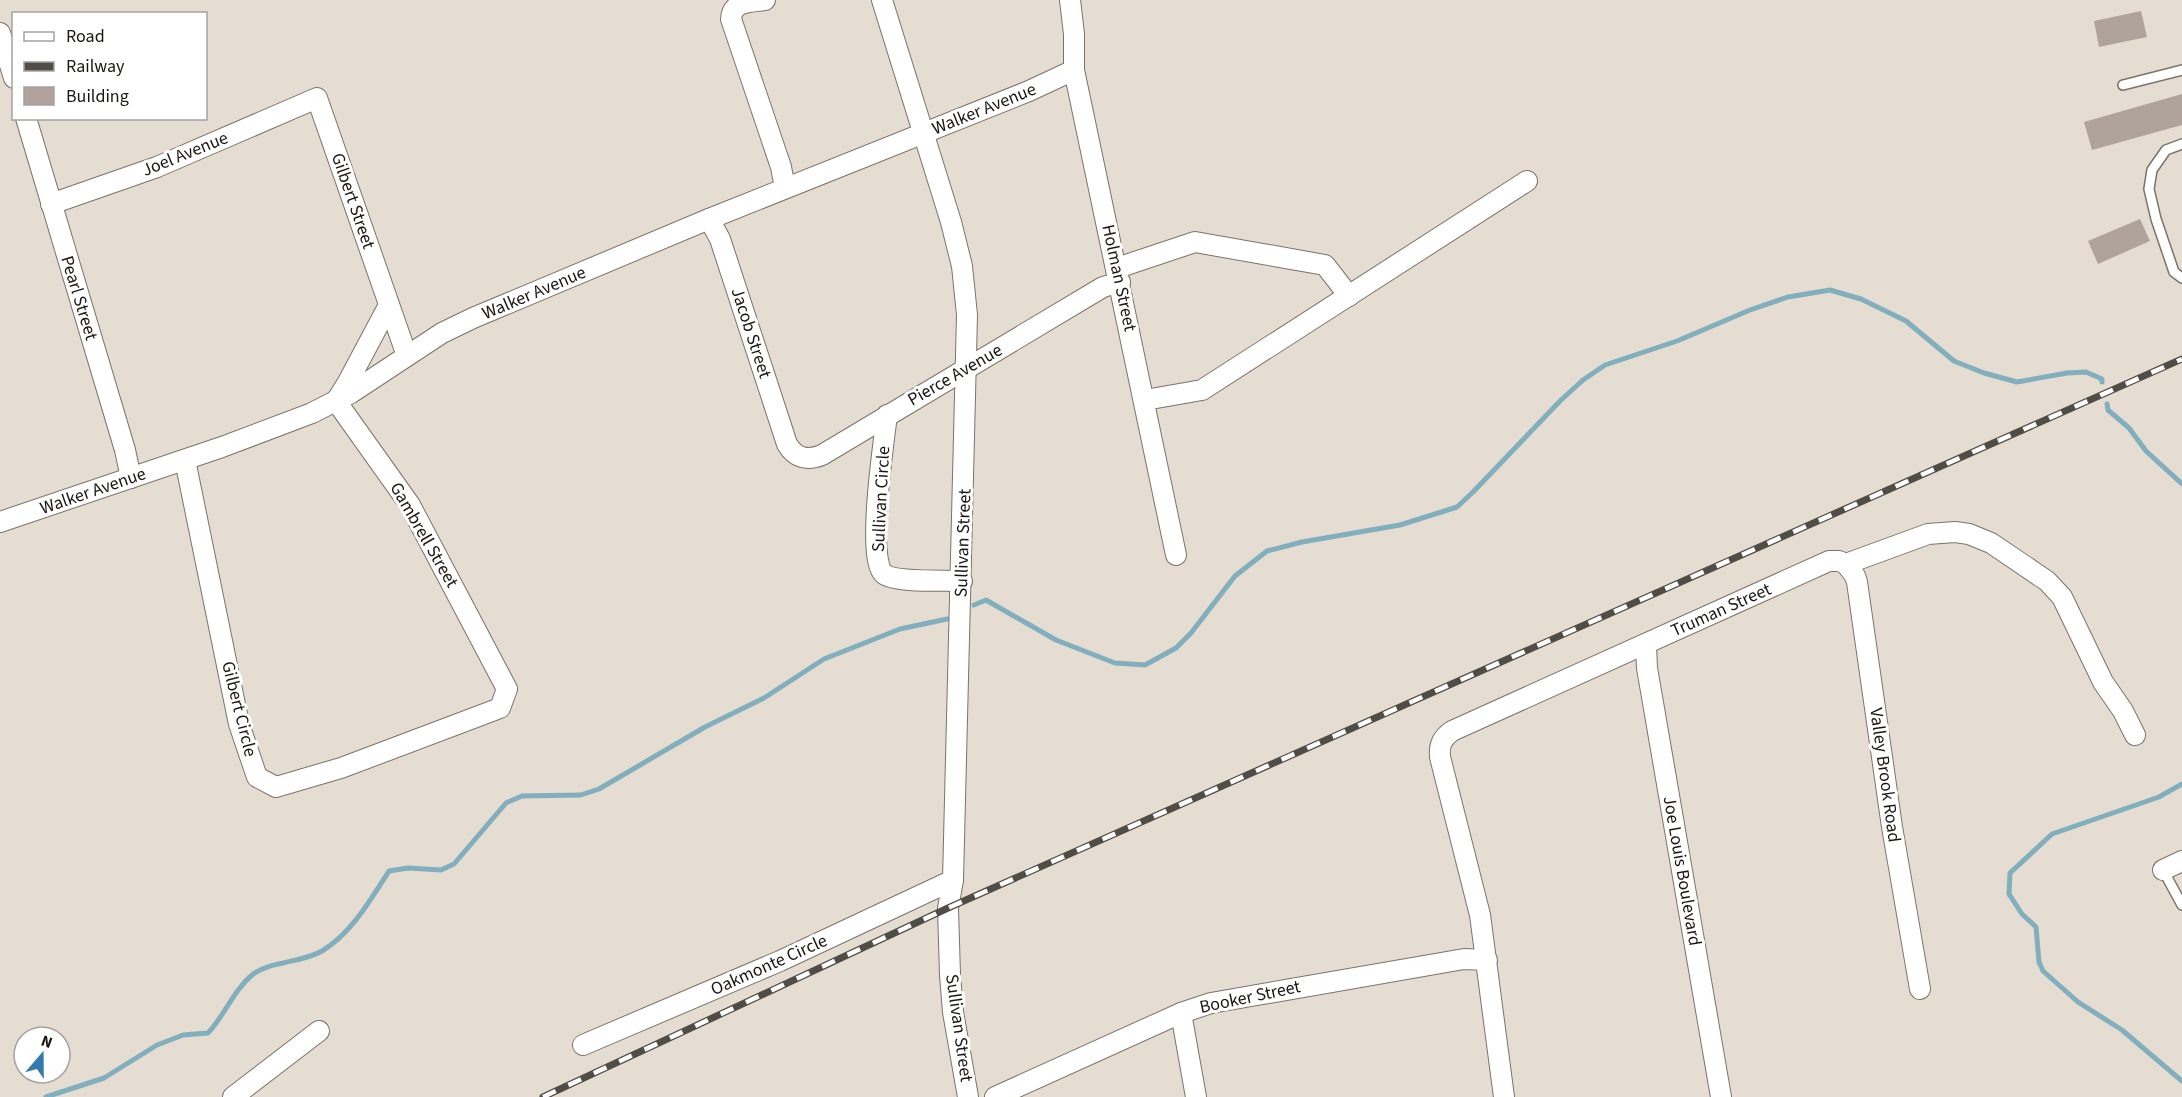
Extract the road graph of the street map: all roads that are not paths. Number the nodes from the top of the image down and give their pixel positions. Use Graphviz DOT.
graph roads {
  1 [pos="765,0"];
  2 [pos="882,0"];
  3 [pos="1070,0"];
  4 [pos="0,33"];
  5 [pos="1074,70"];
  6 [pos="2182,70"];
  7 [pos="12,72"];
  8 [pos="2122,85"];
  9 [pos="317,98"];
  10 [pos="27,120"];
  11 [pos="925,134"];
  12 [pos="2182,144"];
  13 [pos="1527,181"];
  14 [pos="785,188"];
  15 [pos="51,204"];
  16 [pos="709,219"];
  17 [pos="1118,275"];
  18 [pos="2182,278"];
  19 [pos="1349,296"];
  20 [pos="389,305"];
  21 [pos="407,356"];
  22 [pos="968,368"];
  23 [pos="1144,400"];
  24 [pos="336,401"];
  25 [pos="887,415"];
  26 [pos="790,449"];
  27 [pos="185,460"];
  28 [pos="131,478"];
  29 [pos="0,522"];
  30 [pos="1176,555"];
  31 [pos="1845,564"];
  32 [pos="962,582"];
  33 [pos="1646,646"];
  34 [pos="500,676"];
  35 [pos="2135,735"];
  36 [pos="2182,861"];
  37 [pos="2163,870"];
  38 [pos="953,880"];
  39 [pos="2182,905"];
  40 [pos="1486,960"];
  41 [pos="1920,989"];
  42 [pos="1181,1013"];
  43 [pos="319,1031"];
  44 [pos="583,1045"];
  45 [pos="232,1097"];
  46 [pos="968,1097"];
  47 [pos="995,1097"];
  48 [pos="1196,1097"];
  49 [pos="1504,1097"];
  50 [pos="1721,1097"];
  1 -- 14 [label="street"];
  2 -- 11 [label="street, Sullivan Street"];
  3 -- 5 [label="street, Holman Street"];
  4 -- 7 [label="street"];
  5 -- 11 [label="street, Walker Avenue"];
  5 -- 17 [label="street, Holman Street"];
  6 -- 8 [label="lane"];
  9 -- 15 [label="street, Joel Avenue"];
  9 -- 20 [label="street, Gilbert Street"];
  10 -- 15 [label="street, Pearl Street"];
  11 -- 14 [label="street, Walker Avenue"];
  11 -- 22 [label="street, Sullivan Street"];
  12 -- 18 [label="lane"];
  13 -- 19 [label="street"];
  14 -- 16 [label="street, Walker Avenue"];
  15 -- 28 [label="street, Pearl Street"];
  16 -- 21 [label="street, Walker Avenue"];
  16 -- 26 [label="street, Jacob Street"];
  17 -- 19 [label="street, Pierce Avenue"];
  17 -- 22 [label="street, Pierce Avenue"];
  17 -- 23 [label="street, Holman Street"];
  19 -- 23 [label="street"];
  20 -- 21 [label="street, Gilbert Street"];
  20 -- 24 [label="street"];
  21 -- 24 [label="street, Walker Avenue"];
  22 -- 25 [label="street, Pierce Avenue"];
  22 -- 32 [label="street, Sullivan Street"];
  23 -- 30 [label="street, Holman Street"];
  24 -- 27 [label="street, Walker Avenue"];
  24 -- 34 [label="street, Gambrell Street"];
  25 -- 26 [label="street, Pierce Avenue"];
  25 -- 32 [label="street, Sullivan Circle"];
  27 -- 28 [label="street, Walker Avenue"];
  27 -- 34 [label="street, Gilbert Circle"];
  28 -- 29 [label="street, Walker Avenue"];
  31 -- 33 [label="street, Truman Street"];
  31 -- 35 [label="street, Truman Street"];
  31 -- 41 [label="street, Valley Brook Road"];
  32 -- 38 [label="street, Sullivan Street"];
  33 -- 40 [label="street, Truman Street"];
  33 -- 50 [label="street, Joe Louis Boulevard"];
  36 -- 37 [label="street"];
  37 -- 39 [label="lane"];
  38 -- 44 [label="street, Oakmonte Circle"];
  38 -- 46 [label="street, Sullivan Street"];
  40 -- 42 [label="street, Booker Street"];
  40 -- 49 [label="street"];
  42 -- 47 [label="street, Booker Street"];
  42 -- 48 [label="street"];
  43 -- 45 [label="street"];
}
